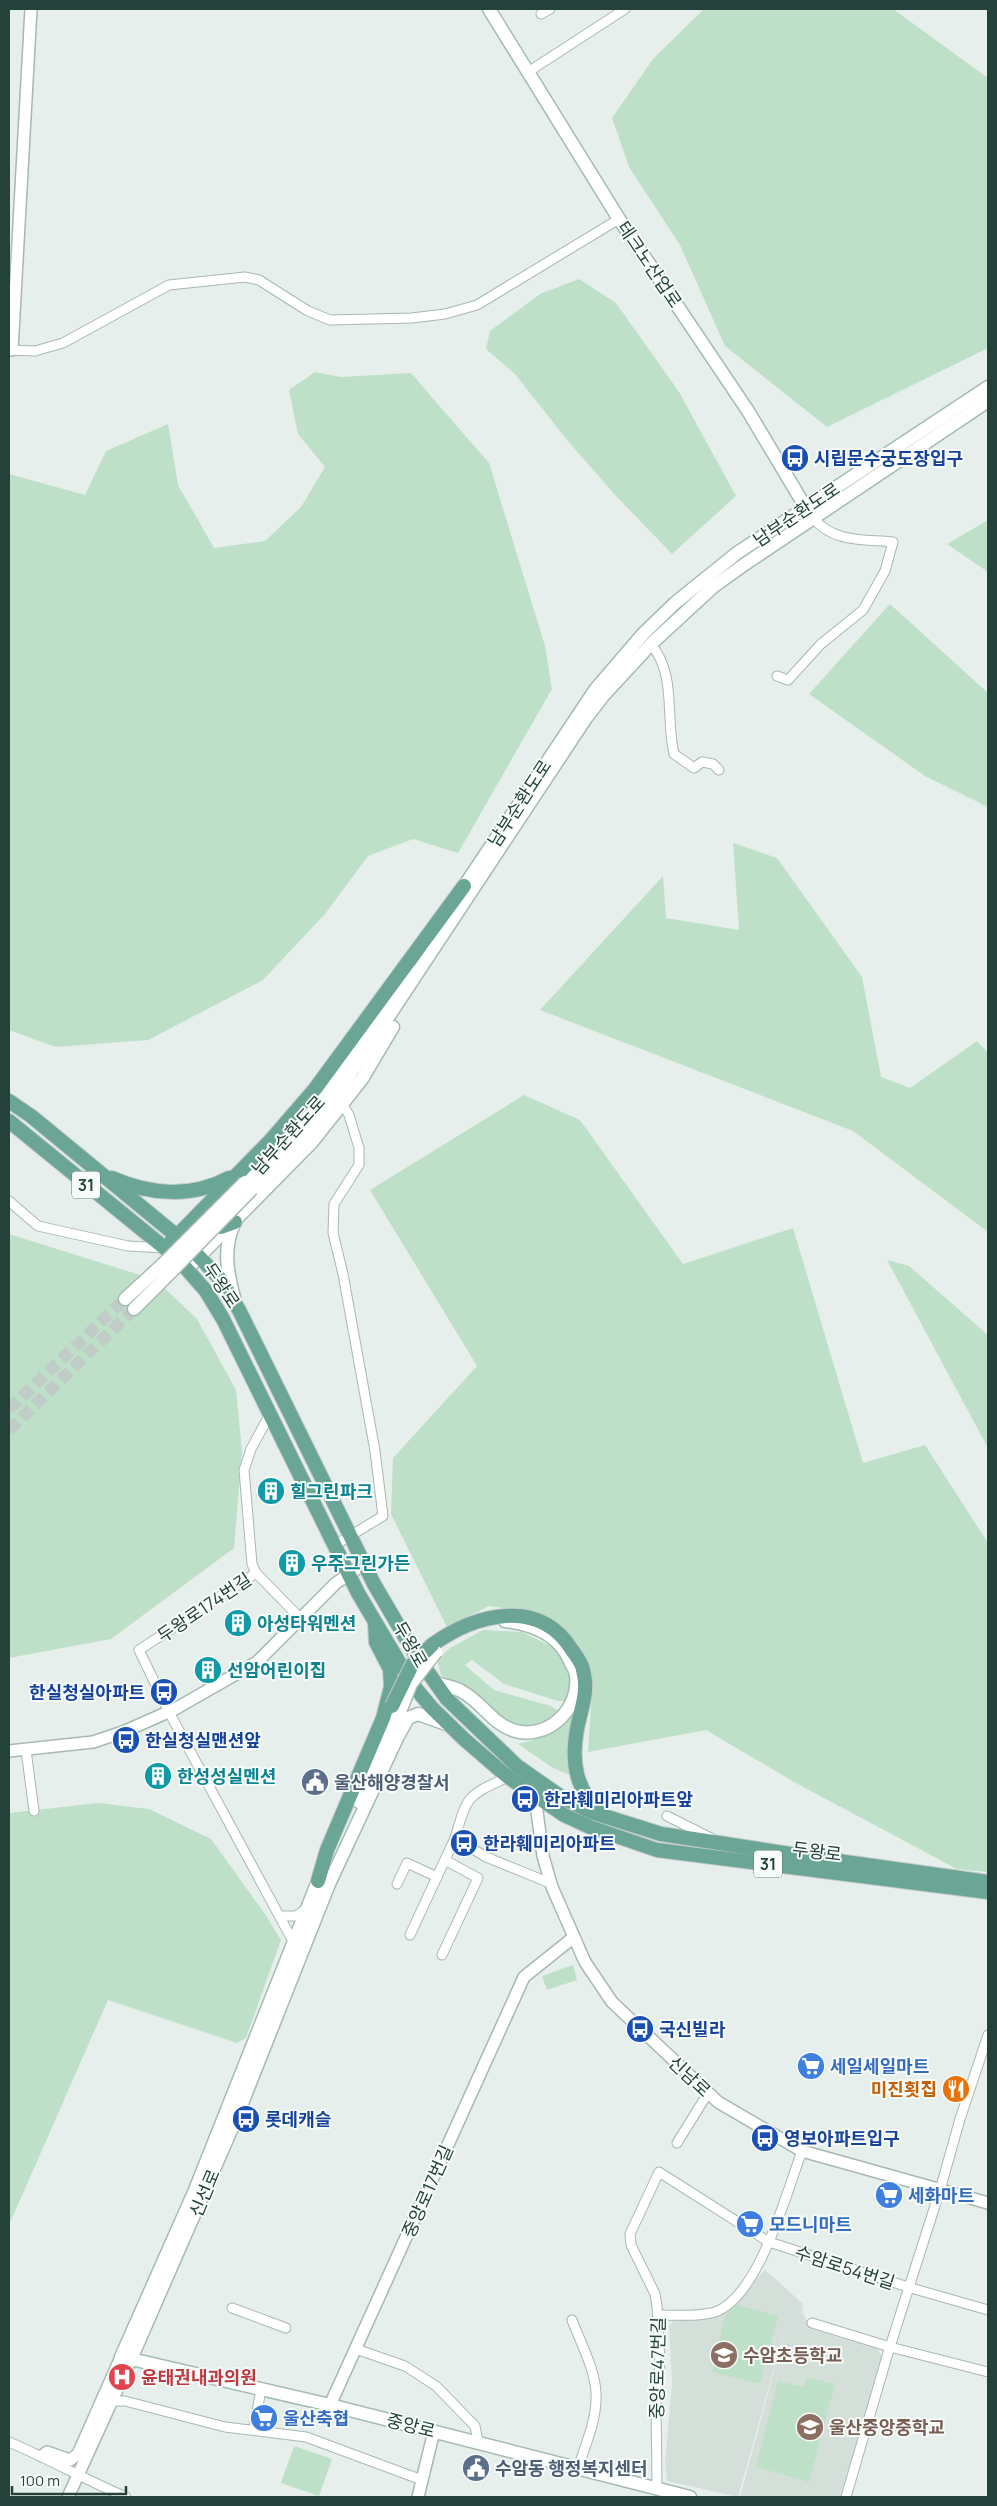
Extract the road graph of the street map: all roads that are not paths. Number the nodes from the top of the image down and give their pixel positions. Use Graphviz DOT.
graph roads {
  1 [pos="31,9"];
  2 [pos="488,9"];
  3 [pos="550,9"];
  4 [pos="622,9"];
  5 [pos="541,14"];
  6 [pos="528,72"];
  7 [pos="619,220"];
  8 [pos="10,350"];
  9 [pos="988,386"];
  10 [pos="988,401"];
  11 [pos="809,512"];
  12 [pos="651,644"];
  13 [pos="777,676"];
  14 [pos="718,770"];
  15 [pos="468,889"];
  16 [pos="9,1101"];
  17 [pos="343,1105"];
  18 [pos="9,1121"];
  19 [pos="92,1167"];
  20 [pos="246,1181"];
  21 [pos="212,1200"];
  22 [pos="9,1201"];
  23 [pos="235,1222"];
  24 [pos="177,1236"];
  25 [pos="165,1248"];
  26 [pos="200,1256"];
  27 [pos="188,1268"];
  28 [pos="130,1304"];
  29 [pos="239,1310"];
  30 [pos="270,1414"];
  31 [pos="352,1537"];
  32 [pos="335,1545"];
  33 [pos="364,1564"];
  34 [pos="256,1574"];
  35 [pos="349,1574"];
  36 [pos="301,1619"];
  37 [pos="375,1621"];
  38 [pos="434,1648"];
  39 [pos="435,1683"];
  40 [pos="169,1712"];
  41 [pos="451,1726"];
  42 [pos="26,1750"];
  43 [pos="9,1751"];
  44 [pos="508,1777"];
  45 [pos="535,1797"];
  46 [pos="34,1811"];
  47 [pos="667,1816"];
  48 [pos="611,1820"];
  49 [pos="455,1838"];
  50 [pos="723,1844"];
  51 [pos="445,1860"];
  52 [pos="437,1878"];
  53 [pos="988,1882"];
  54 [pos="324,1883"];
  55 [pos="550,1883"];
  56 [pos="397,1884"];
  57 [pos="988,1892"];
  58 [pos="308,1907"];
  59 [pos="279,1916"];
  60 [pos="410,1935"];
  61 [pos="574,1937"];
  62 [pos="294,1943"];
  63 [pos="442,1955"];
  64 [pos="301,1956"];
  65 [pos="988,2035"];
  66 [pos="708,2093"];
  67 [pos="677,2143"];
  68 [pos="802,2151"];
  69 [pos="659,2172"];
  70 [pos="940,2190"];
  71 [pos="988,2203"];
  72 [pos="769,2242"];
  73 [pos="911,2288"];
  74 [pos="232,2308"];
  75 [pos="988,2310"];
  76 [pos="658,2315"];
  77 [pos="572,2320"];
  78 [pos="812,2323"];
  79 [pos="286,2328"];
  80 [pos="890,2347"];
  81 [pos="356,2348"];
  82 [pos="126,2358"];
  83 [pos="988,2372"];
  84 [pos="261,2389"];
  85 [pos="112,2401"];
  86 [pos="330,2405"];
  87 [pos="254,2429"];
  88 [pos="434,2431"];
  89 [pos="9,2442"];
  90 [pos="478,2442"];
  91 [pos="79,2451"];
  92 [pos="42,2456"];
  93 [pos="578,2468"];
  94 [pos="78,2476"];
  95 [pos="422,2480"];
  96 [pos="657,2488"];
  97 [pos="68,2497"];
  98 [pos="126,2497"];
  99 [pos="418,2497"];
  100 [pos="690,2497"];
  101 [pos="846,2497"];
  1 -- 8 [label="street"];
  2 -- 6 [label="main road, 테크노산업로"];
  3 -- 5 [label="street"];
  4 -- 6 [label="street"];
  6 -- 7 [label="main road, 테크노산업로"];
  7 -- 8 [label="street"];
  7 -- 11 [label="main road, 테크노산업로"];
  9 -- 11 [label="main road, 남부순환도로"];
  10 -- 11 [label="main road, 남부순환도로"];
  11 -- 12 [label="main road, 남부순환도로"];
  11 -- 13 [label="street"];
  11 -- 15 [label="main road, 남부순환도로"];
  12 -- 14 [label="street"];
  12 -- 15 [label="main road, 남부순환도로"];
  15 -- 17 [label="main road"];
  15 -- 20 [label="main road"];
  15 -- 20 [label="main road, 남부순환도로"];
  16 -- 19 [label="main road, 두왕로 / 31"];
  17 -- 23 [label="main road"];
  17 -- 31 [label="street"];
  18 -- 25 [label="main road, 두왕로 / 31"];
  19 -- 20 [label="main road"];
  19 -- 24 [label="main road, 두왕로 / 31"];
  20 -- 21 [label="main road"];
  20 -- 28 [label="main road, 남부순환도로, bridge"];
  21 -- 23 [label="main road"];
  21 -- 24 [label="main road"];
  22 -- 25 [label="street"];
  23 -- 26 [label="main road"];
  23 -- 29 [label="main road"];
  24 -- 25 [label="main road"];
  24 -- 26 [label="main road, 두왕로 / 31"];
  25 -- 26 [label="street"];
  25 -- 27 [label="main road, 두왕로 / 31"];
  26 -- 27 [label="main road"];
  26 -- 29 [label="main road, 두왕로"];
  27 -- 30 [label="main road, 두왕로 / 31"];
  29 -- 31 [label="main road, 두왕로"];
  30 -- 32 [label="main road, 두왕로 / 31"];
  30 -- 34 [label="street, 두왕로174번길"];
  31 -- 32 [label="street"];
  31 -- 33 [label="main road, 두왕로"];
  32 -- 35 [label="main road, 두왕로 / 31"];
  33 -- 35 [label="street"];
  33 -- 39 [label="main road, 두왕로"];
  34 -- 36 [label="street"];
  34 -- 40 [label="street, 두왕로174번길"];
  35 -- 36 [label="street"];
  35 -- 37 [label="main road, 두왕로 / 31"];
  36 -- 40 [label="street"];
  37 -- 41 [label="main road, 두왕로 / 31"];
  37 -- 54 [label="main road"];
  38 -- 39 [label="main road"];
  38 -- 48 [label="main road"];
  38 -- 54 [label="main road, bridge"];
  39 -- 48 [label="main road, 두왕로"];
  40 -- 42 [label="street"];
  40 -- 59 [label="street"];
  41 -- 44 [label="main road, 두왕로 / 31"];
  41 -- 54 [label="main road"];
  42 -- 43 [label="street"];
  42 -- 46 [label="street"];
  44 -- 45 [label="main road, 두왕로 / 31"];
  44 -- 49 [label="street"];
  45 -- 55 [label="street, 신남로"];
  45 -- 57 [label="main road, 두왕로 / 31"];
  47 -- 50 [label="street"];
  48 -- 50 [label="main road, 두왕로"];
  49 -- 51 [label="street"];
  49 -- 55 [label="street"];
  50 -- 53 [label="main road, 두왕로"];
  51 -- 52 [label="street"];
  51 -- 63 [label="street"];
  52 -- 56 [label="street"];
  52 -- 60 [label="street"];
  54 -- 58 [label="main road, 신선로"];
  54 -- 64 [label="main road, 신선로"];
  55 -- 61 [label="street, 신남로"];
  58 -- 59 [label="street"];
  58 -- 62 [label="main road, 신선로"];
  59 -- 62 [label="street"];
  61 -- 66 [label="street, 신남로"];
  61 -- 81 [label="street, 중앙로17번길"];
  62 -- 64 [label="street"];
  62 -- 82 [label="main road, 신선로"];
  64 -- 82 [label="main road, 신선로"];
  65 -- 70 [label="street"];
  66 -- 67 [label="street"];
  66 -- 68 [label="street, 신남로"];
  68 -- 70 [label="street, 신남로"];
  68 -- 72 [label="street"];
  69 -- 72 [label="street, 수암로54번길"];
  69 -- 76 [label="street, 중앙로47번길"];
  70 -- 71 [label="street, 신남로"];
  70 -- 73 [label="street"];
  72 -- 73 [label="street, 수암로54번길"];
  72 -- 76 [label="street"];
  73 -- 75 [label="street, 수암로54번길"];
  73 -- 80 [label="street"];
  74 -- 79 [label="street"];
  76 -- 96 [label="street, 중앙로47번길"];
  77 -- 93 [label="street"];
  78 -- 80 [label="street"];
  80 -- 83 [label="street"];
  80 -- 101 [label="street"];
  81 -- 86 [label="street, 중앙로17번길"];
  81 -- 90 [label="street"];
  82 -- 84 [label="main road, 중앙로"];
  82 -- 85 [label="street, 신선로"];
  82 -- 91 [label="street, 신선로"];
  84 -- 86 [label="main road, 중앙로"];
  84 -- 87 [label="street"];
  85 -- 87 [label="street"];
  85 -- 94 [label="street, 신선로"];
  86 -- 88 [label="main road, 중앙로"];
  87 -- 95 [label="street"];
  88 -- 90 [label="main road, 중앙로"];
  88 -- 95 [label="street"];
  89 -- 92 [label="street"];
  90 -- 93 [label="main road, 중앙로"];
  91 -- 92 [label="street"];
  91 -- 94 [label="street"];
  92 -- 94 [label="street"];
  93 -- 96 [label="main road, 중앙로"];
  94 -- 97 [label="street, 신선로"];
  94 -- 98 [label="street"];
  95 -- 99 [label="street"];
  96 -- 100 [label="main road, 중앙로"];
}
